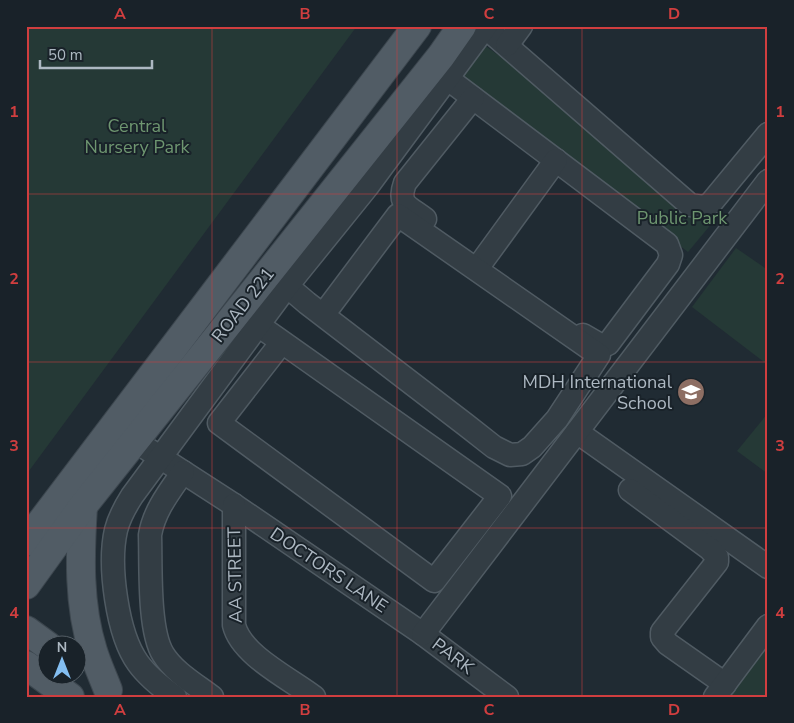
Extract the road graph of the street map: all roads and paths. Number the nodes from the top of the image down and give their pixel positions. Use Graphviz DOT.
graph roads {
  1 [pos="417,26"];
  2 [pos="462,26"];
  3 [pos="521,26"];
  4 [pos="485,27"];
  5 [pos="507,45"];
  6 [pos="448,79"];
  7 [pos="473,98"];
  8 [pos="768,134"];
  9 [pos="556,160"];
  10 [pos="768,181"];
  11 [pos="481,263"];
  12 [pos="287,286"];
  13 [pos="323,315"];
  14 [pos="258,325"];
  15 [pos="282,342"];
  16 [pos="577,432"];
  17 [pos="135,441"];
  18 [pos="161,456"];
  19 [pos="183,472"];
  20 [pos="630,490"];
  21 [pos="234,505"];
  22 [pos="83,506"];
  23 [pos="26,542"];
  24 [pos="768,567"];
  25 [pos="26,585"];
  26 [pos="768,626"];
  27 [pos="26,630"];
  28 [pos="423,634"];
  29 [pos="38,639"];
  30 [pos="26,664"];
  31 [pos="88,675"];
  32 [pos="720,690"];
  33 [pos="113,693"];
  34 [pos="70,697"];
  35 [pos="175,697"];
  36 [pos="212,697"];
  37 [pos="314,697"];
  38 [pos="507,697"];
  1 -- 23 [label="main road, ROAD 221"];
  2 -- 17 [label="main road, ROAD 221"];
  3 -- 5 [label="street"];
  4 -- 5 [label="street"];
  4 -- 6 [label="street"];
  5 -- 8 [label="street"];
  6 -- 7 [label="street"];
  6 -- 12 [label="street"];
  7 -- 9 [label="street"];
  7 -- 11 [label="street"];
  9 -- 11 [label="street"];
  9 -- 11 [label="street"];
  10 -- 16 [label="street"];
  12 -- 13 [label="street"];
  12 -- 14 [label="street"];
  13 -- 13 [label="street"];
  14 -- 15 [label="street"];
  14 -- 18 [label="street"];
  15 -- 15 [label="street"];
  16 -- 24 [label="street"];
  16 -- 28 [label="street"];
  17 -- 18 [label="street, DOCTORS LANE"];
  17 -- 22 [label="main road, ROAD 221"];
  18 -- 19 [label="street, DOCTORS LANE"];
  18 -- 35 [label="street"];
  19 -- 21 [label="street, DOCTORS LANE"];
  19 -- 36 [label="street"];
  20 -- 32 [label="street"];
  21 -- 28 [label="street, DOCTORS LANE"];
  21 -- 37 [label="street, AA STREET"];
  22 -- 25 [label="main road, ROAD 221"];
  22 -- 33 [label="main road"];
  26 -- 32 [label="street"];
  27 -- 29 [label="main road"];
  28 -- 38 [label="street, PARK"];
  30 -- 34 [label="main road"];
  31 -- 33 [label="main road"];
}
